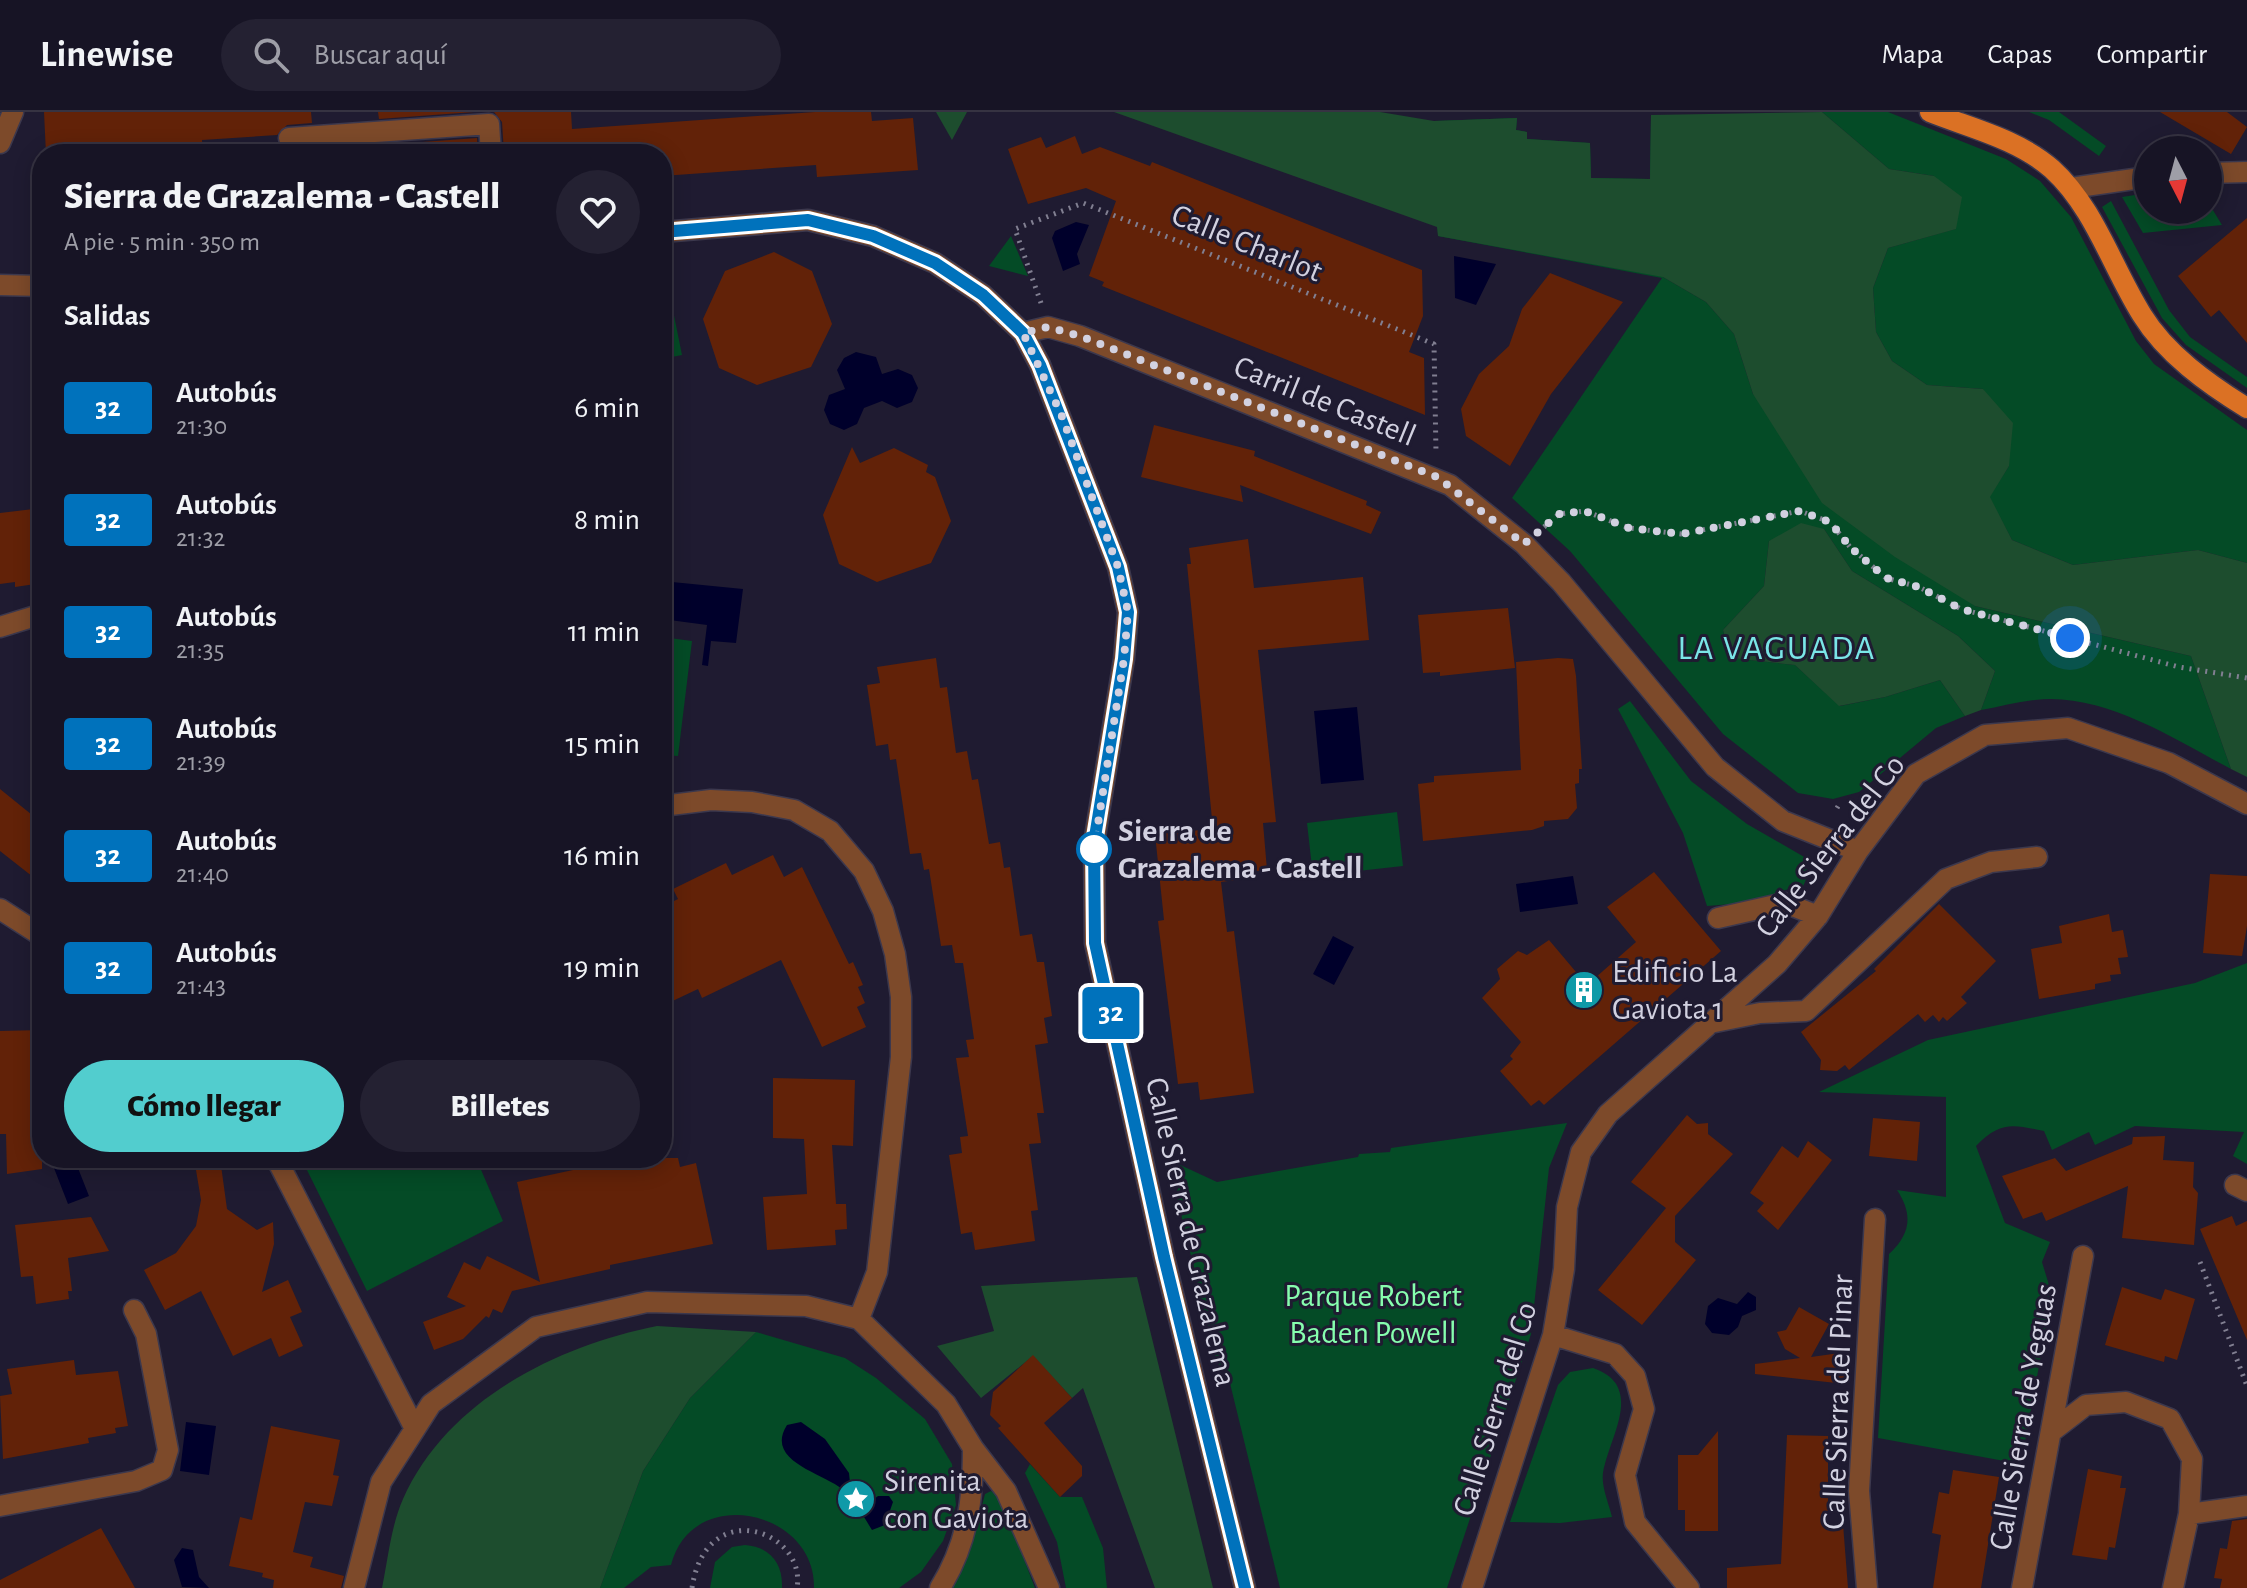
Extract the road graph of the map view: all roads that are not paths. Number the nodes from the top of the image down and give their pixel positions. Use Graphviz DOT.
graph roads {
  1 [pos="13,112"];
  2 [pos="1930,112"];
  3 [pos="289,138"];
  4 [pos="0,143"];
  5 [pos="490,144"];
  6 [pos="2247,172"];
  7 [pos="2222,173"];
  8 [pos="2134,179"];
  9 [pos="2071,188"];
  10 [pos="672,231"];
  11 [pos="0,285"];
  12 [pos="32,286"];
  13 [pos="1023,333"];
  14 [pos="2247,408"];
  15 [pos="32,617"];
  16 [pos="0,627"];
  17 [pos="2247,804"];
  18 [pos="672,805"];
  19 [pos="1858,851"];
  20 [pos="2037,857"];
  21 [pos="0,909"];
  22 [pos="1818,916"];
  23 [pos="1718,918"];
  24 [pos="32,930"];
  25 [pos="1709,1023"];
  26 [pos="281,1168"];
  27 [pos="1875,1219"];
  28 [pos="2083,1256"];
  29 [pos="134,1310"];
  30 [pos="859,1319"];
  31 [pos="1553,1335"];
  32 [pos="415,1429"];
  33 [pos="2051,1432"];
  34 [pos="973,1448"];
  35 [pos="0,1506"];
  36 [pos="2247,1506"];
  37 [pos="2189,1514"];
  38 [pos="354,1588"];
  39 [pos="940,1588"];
  40 [pos="1049,1588"];
  41 [pos="1245,1588"];
  42 [pos="1472,1588"];
  43 [pos="1689,1588"];
  44 [pos="1867,1588"];
  45 [pos="2022,1588"];
  46 [pos="2173,1588"];
  1 -- 4 [label="street"];
  2 -- 9 [label="main road"];
  3 -- 5 [label="street"];
  6 -- 7 [label="street"];
  8 -- 9 [label="street"];
  9 -- 14 [label="main road"];
  10 -- 13 [label="street"];
  11 -- 12 [label="street"];
  13 -- 19 [label="street, Carril de Castell"];
  13 -- 41 [label="street, Calle Sierra de Grazalema"];
  15 -- 16 [label="street"];
  17 -- 19 [label="street, Calle Sierra del Co"];
  18 -- 30 [label="street"];
  19 -- 22 [label="street, Calle Sierra del Co"];
  20 -- 25 [label="street"];
  21 -- 24 [label="street"];
  22 -- 23 [label="street"];
  22 -- 25 [label="street, Calle Sierra del Co"];
  25 -- 31 [label="street, Calle Sierra del Co"];
  26 -- 32 [label="street"];
  27 -- 44 [label="street, Calle Sierra del Pinar"];
  28 -- 33 [label="street, Calle Sierra de Yeguas"];
  29 -- 35 [label="street"];
  30 -- 32 [label="street"];
  30 -- 34 [label="street"];
  31 -- 42 [label="street, Calle Sierra del Co"];
  31 -- 43 [label="street"];
  32 -- 38 [label="street"];
  33 -- 37 [label="street"];
  33 -- 45 [label="street, Calle Sierra de Yeguas"];
  34 -- 39 [label="street"];
  34 -- 40 [label="street"];
  36 -- 37 [label="street"];
  37 -- 46 [label="street"];
}
